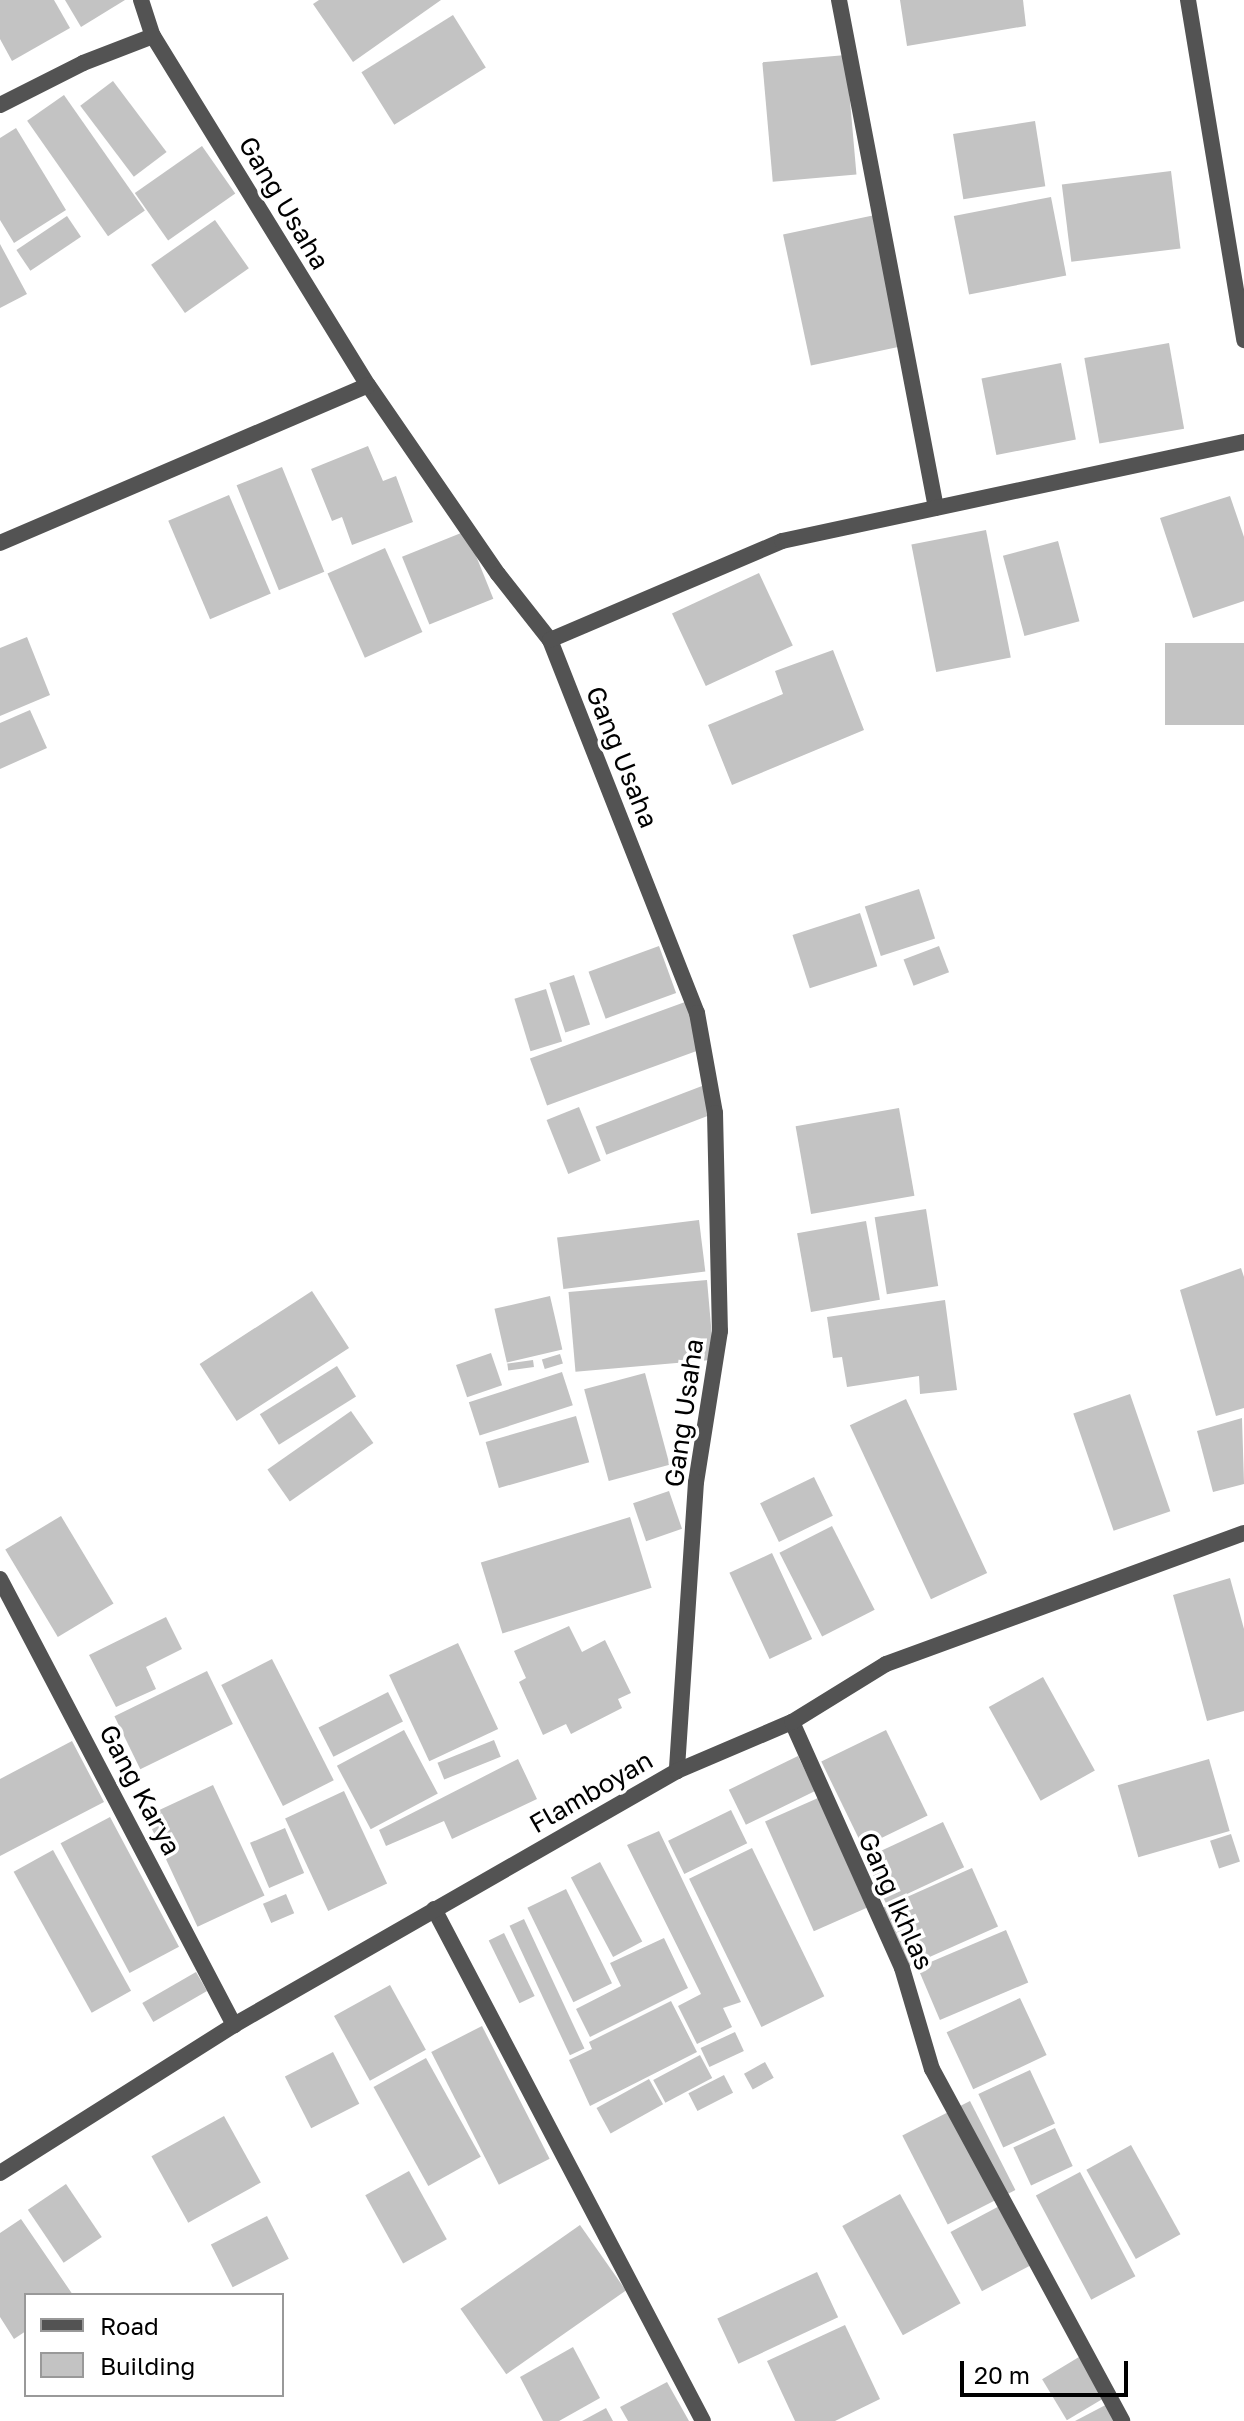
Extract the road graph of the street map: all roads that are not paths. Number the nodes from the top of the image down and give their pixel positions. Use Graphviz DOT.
graph roads {
  1 [pos="141,0"];
  2 [pos="839,0"];
  3 [pos="1188,0"];
  4 [pos="153,36"];
  5 [pos="0,105"];
  6 [pos="1244,340"];
  7 [pos="368,385"];
  8 [pos="1244,442"];
  9 [pos="936,508"];
  10 [pos="0,543"];
  11 [pos="550,640"];
  12 [pos="1244,1533"];
  13 [pos="0,1579"];
  14 [pos="792,1722"];
  15 [pos="677,1771"];
  16 [pos="434,1909"];
  17 [pos="234,2025"];
  18 [pos="0,2173"];
  19 [pos="703,2421"];
  20 [pos="1122,2421"];
  1 -- 4 [label="street, Gang Usaha"];
  2 -- 9 [label="street"];
  3 -- 6 [label="street"];
  4 -- 5 [label="street"];
  4 -- 7 [label="street, Gang Usaha"];
  7 -- 10 [label="street"];
  7 -- 11 [label="street, Gang Usaha"];
  8 -- 9 [label="street"];
  9 -- 11 [label="street"];
  11 -- 15 [label="street, Gang Usaha"];
  12 -- 14 [label="street, Flamboyan"];
  13 -- 17 [label="street, Gang Karya"];
  14 -- 15 [label="street, Flamboyan"];
  14 -- 20 [label="street, Gang Ikhlas"];
  15 -- 16 [label="street, Flamboyan"];
  16 -- 17 [label="street, Flamboyan"];
  16 -- 19 [label="street"];
  17 -- 18 [label="street, Flamboyan"];
}
